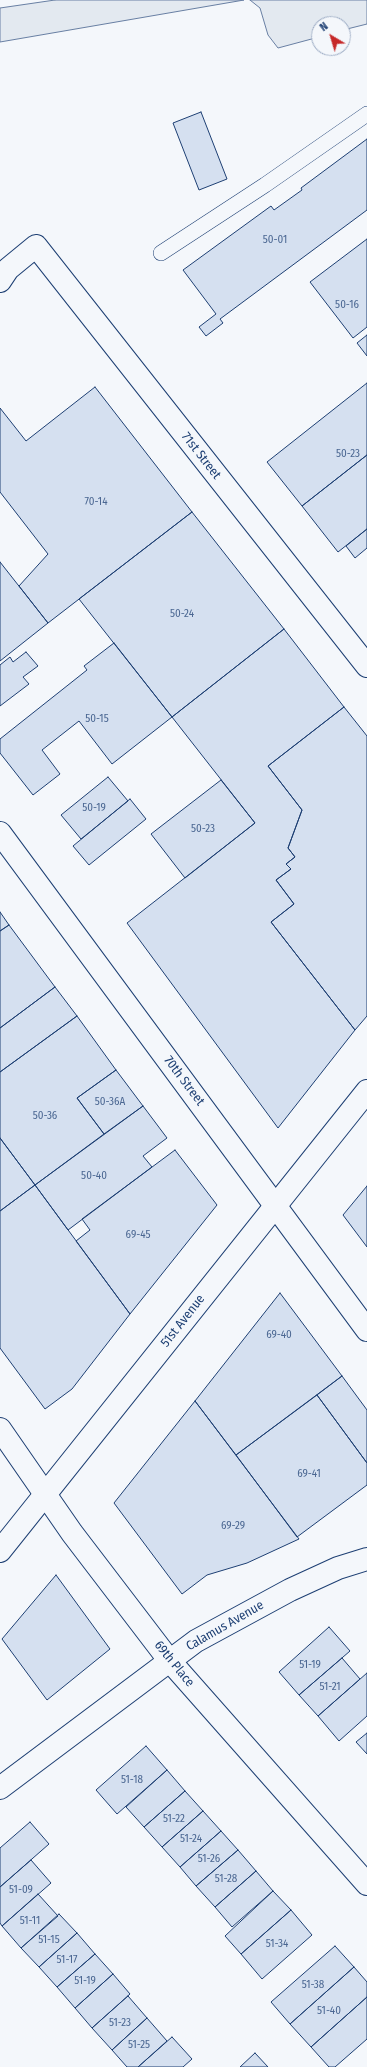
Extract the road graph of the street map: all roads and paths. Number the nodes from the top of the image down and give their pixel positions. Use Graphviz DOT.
graph roads {
  1 [pos="367,114"];
  2 [pos="161,253"];
  3 [pos="0,281"];
  4 [pos="367,666"];
  5 [pos="0,833"];
  6 [pos="367,1091"];
  7 [pos="276,1205"];
  8 [pos="367,1330"];
  9 [pos="0,1429"];
  10 [pos="45,1495"];
  11 [pos="0,1551"];
  12 [pos="367,1559"];
  13 [pos="169,1660"];
  14 [pos="0,1788"];
  15 [pos="367,1884"];
  1 -- 2 [label="lane"];
  3 -- 4 [label="street, 71st Street"];
  5 -- 7 [label="street, 70th Street"];
  6 -- 7 [label="street, 51st Avenue"];
  7 -- 8 [label="street, 70th Street"];
  7 -- 10 [label="street, 51st Avenue"];
  9 -- 10 [label="street, 69th Place"];
  10 -- 11 [label="street, 51st Avenue"];
  10 -- 13 [label="street, 69th Place"];
  12 -- 13 [label="street, Calamus Avenue"];
  13 -- 14 [label="street, Calamus Avenue"];
  13 -- 15 [label="street, 69th Place"];
}
